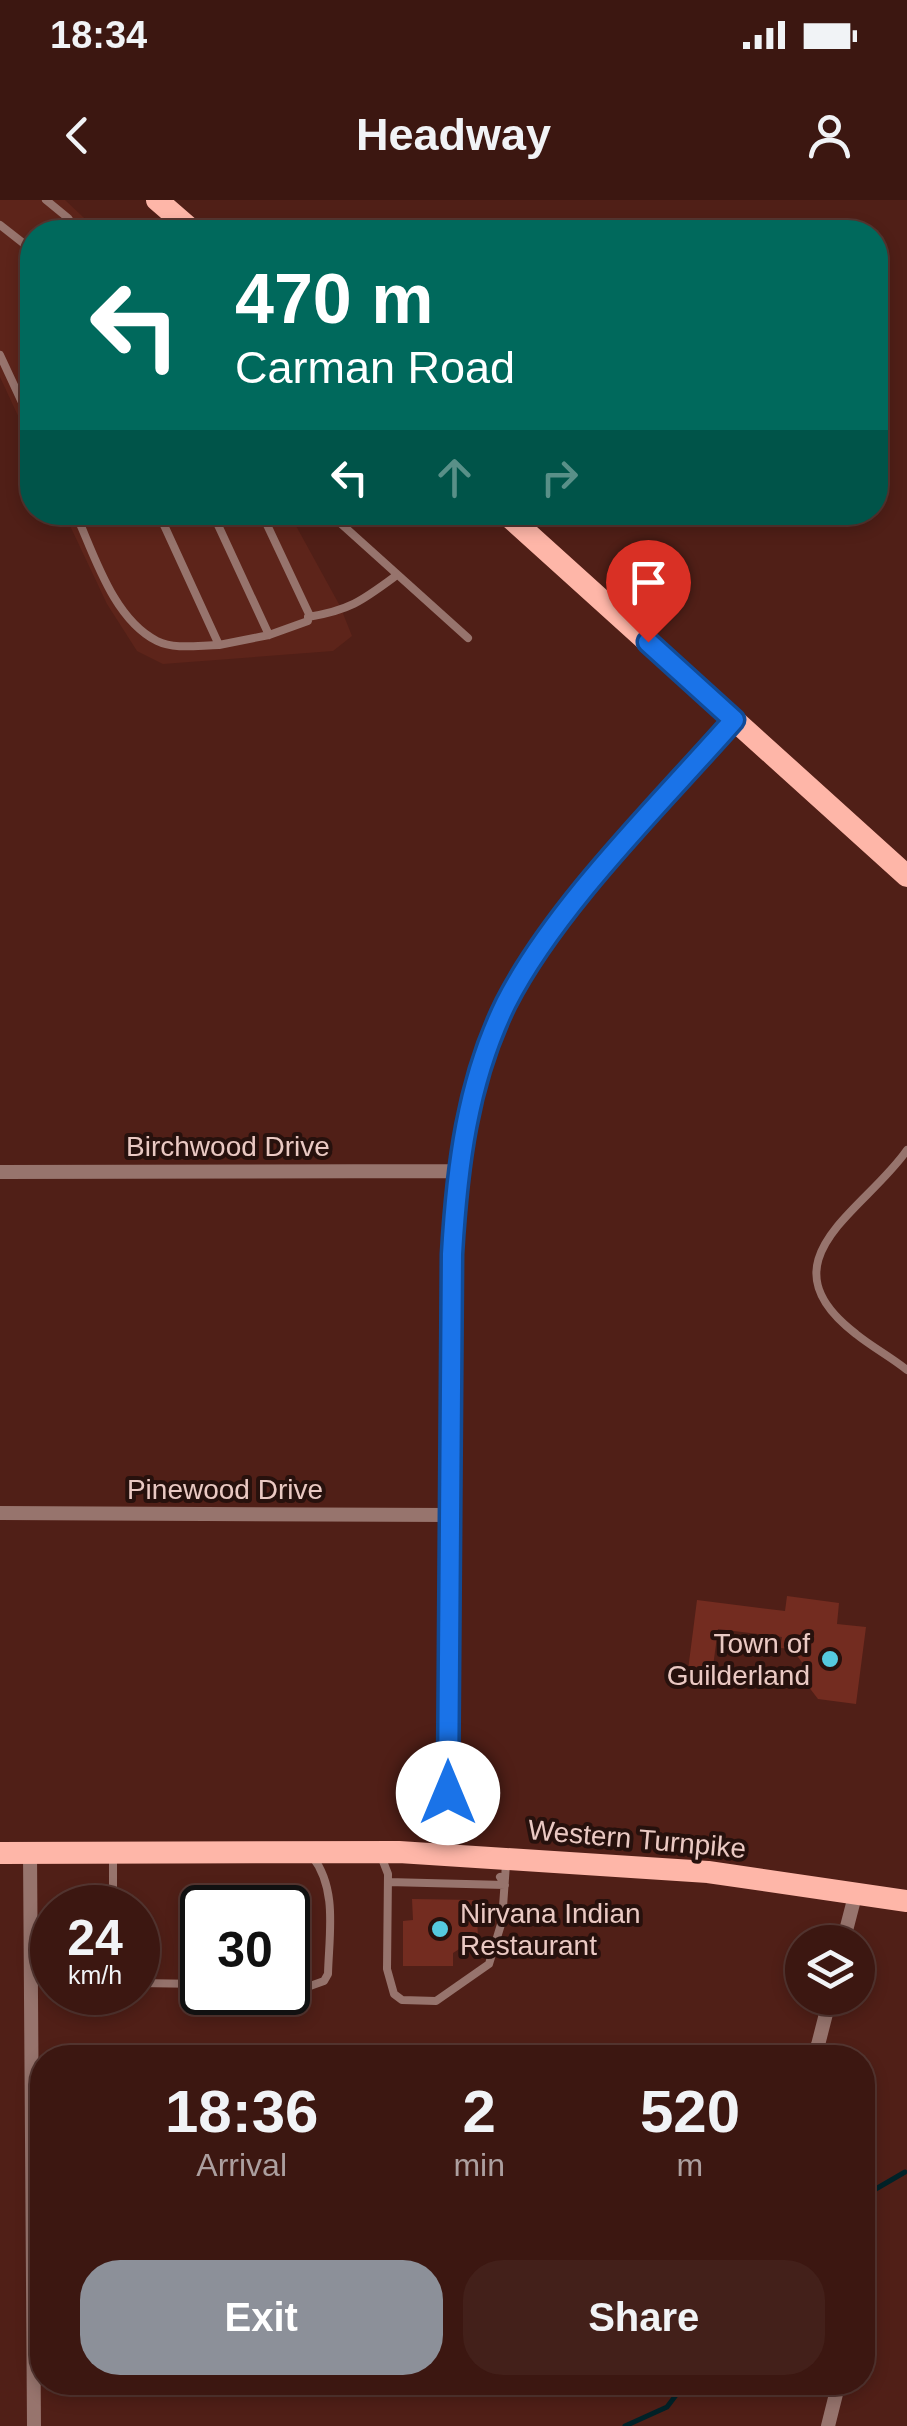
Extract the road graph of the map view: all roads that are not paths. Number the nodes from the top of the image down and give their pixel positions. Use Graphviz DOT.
graph roads {
  1 [pos="46,200"];
  2 [pos="69,220"];
  3 [pos="0,225"];
  4 [pos="20,241"];
  5 [pos="0,355"];
  6 [pos="20,398"];
  7 [pos="80,525"];
  8 [pos="164,525"];
  9 [pos="218,525"];
  10 [pos="267,525"];
  11 [pos="342,525"];
  12 [pos="518,525"];
  13 [pos="397,575"];
  14 [pos="308,617"];
  15 [pos="269,635"];
  16 [pos="468,638"];
  17 [pos="219,645"];
  18 [pos="734,720"];
  19 [pos="907,876"];
  20 [pos="907,1150"];
  21 [pos="456,1171"];
  22 [pos="0,1172"];
  23 [pos="907,1370"];
  24 [pos="0,1512"];
  25 [pos="449,1515"];
  26 [pos="113,1852"];
  27 [pos="309,1852"];
  28 [pos="380,1852"];
  29 [pos="0,1853"];
  30 [pos="30,1853"];
  31 [pos="448,1855"];
  32 [pos="504,1874"];
  33 [pos="388,1882"];
  34 [pos="113,1885"];
  35 [pos="856,1892"];
  36 [pos="907,1901"];
  37 [pos="847,1925"];
  38 [pos="310,1986"];
  39 [pos="826,2015"];
  40 [pos="34,2045"];
  41 [pos="818,2045"];
  42 [pos="35,2395"];
  43 [pos="836,2395"];
  44 [pos="34,2426"];
  45 [pos="828,2426"];
  1 -- 2 [label="lane"];
  3 -- 4 [label="lane"];
  5 -- 6 [label="lane"];
  7 -- 17 [label="lane"];
  8 -- 17 [label="lane"];
  9 -- 15 [label="lane"];
  10 -- 14 [label="lane"];
  11 -- 13 [label="lane"];
  12 -- 18 [label="main road"];
  13 -- 14 [label="lane"];
  13 -- 16 [label="lane"];
  14 -- 15 [label="lane"];
  15 -- 17 [label="lane"];
  18 -- 19 [label="main road"];
  18 -- 21 [label="street"];
  20 -- 23 [label="lane"];
  21 -- 22 [label="street, Birchwood Drive"];
  21 -- 25 [label="street"];
  24 -- 25 [label="street, Pinewood Drive"];
  25 -- 31 [label="street"];
  26 -- 27 [label="main road, Western Turnpike"];
  26 -- 30 [label="main road, Western Turnpike"];
  26 -- 34 [label="lane"];
  27 -- 28 [label="main road, Western Turnpike"];
  27 -- 38 [label="lane"];
  28 -- 31 [label="main road, Western Turnpike"];
  28 -- 33 [label="lane"];
  29 -- 30 [label="main road, Western Turnpike"];
  30 -- 40 [label="street"];
  31 -- 32 [label="main road, Western Turnpike"];
  32 -- 33 [label="lane"];
  32 -- 33 [label="lane"];
  32 -- 35 [label="main road, Western Turnpike"];
  35 -- 36 [label="main road, Western Turnpike"];
  35 -- 37 [label="street"];
  39 -- 41 [label="street"];
  42 -- 44 [label="street"];
  43 -- 45 [label="street"];
}
